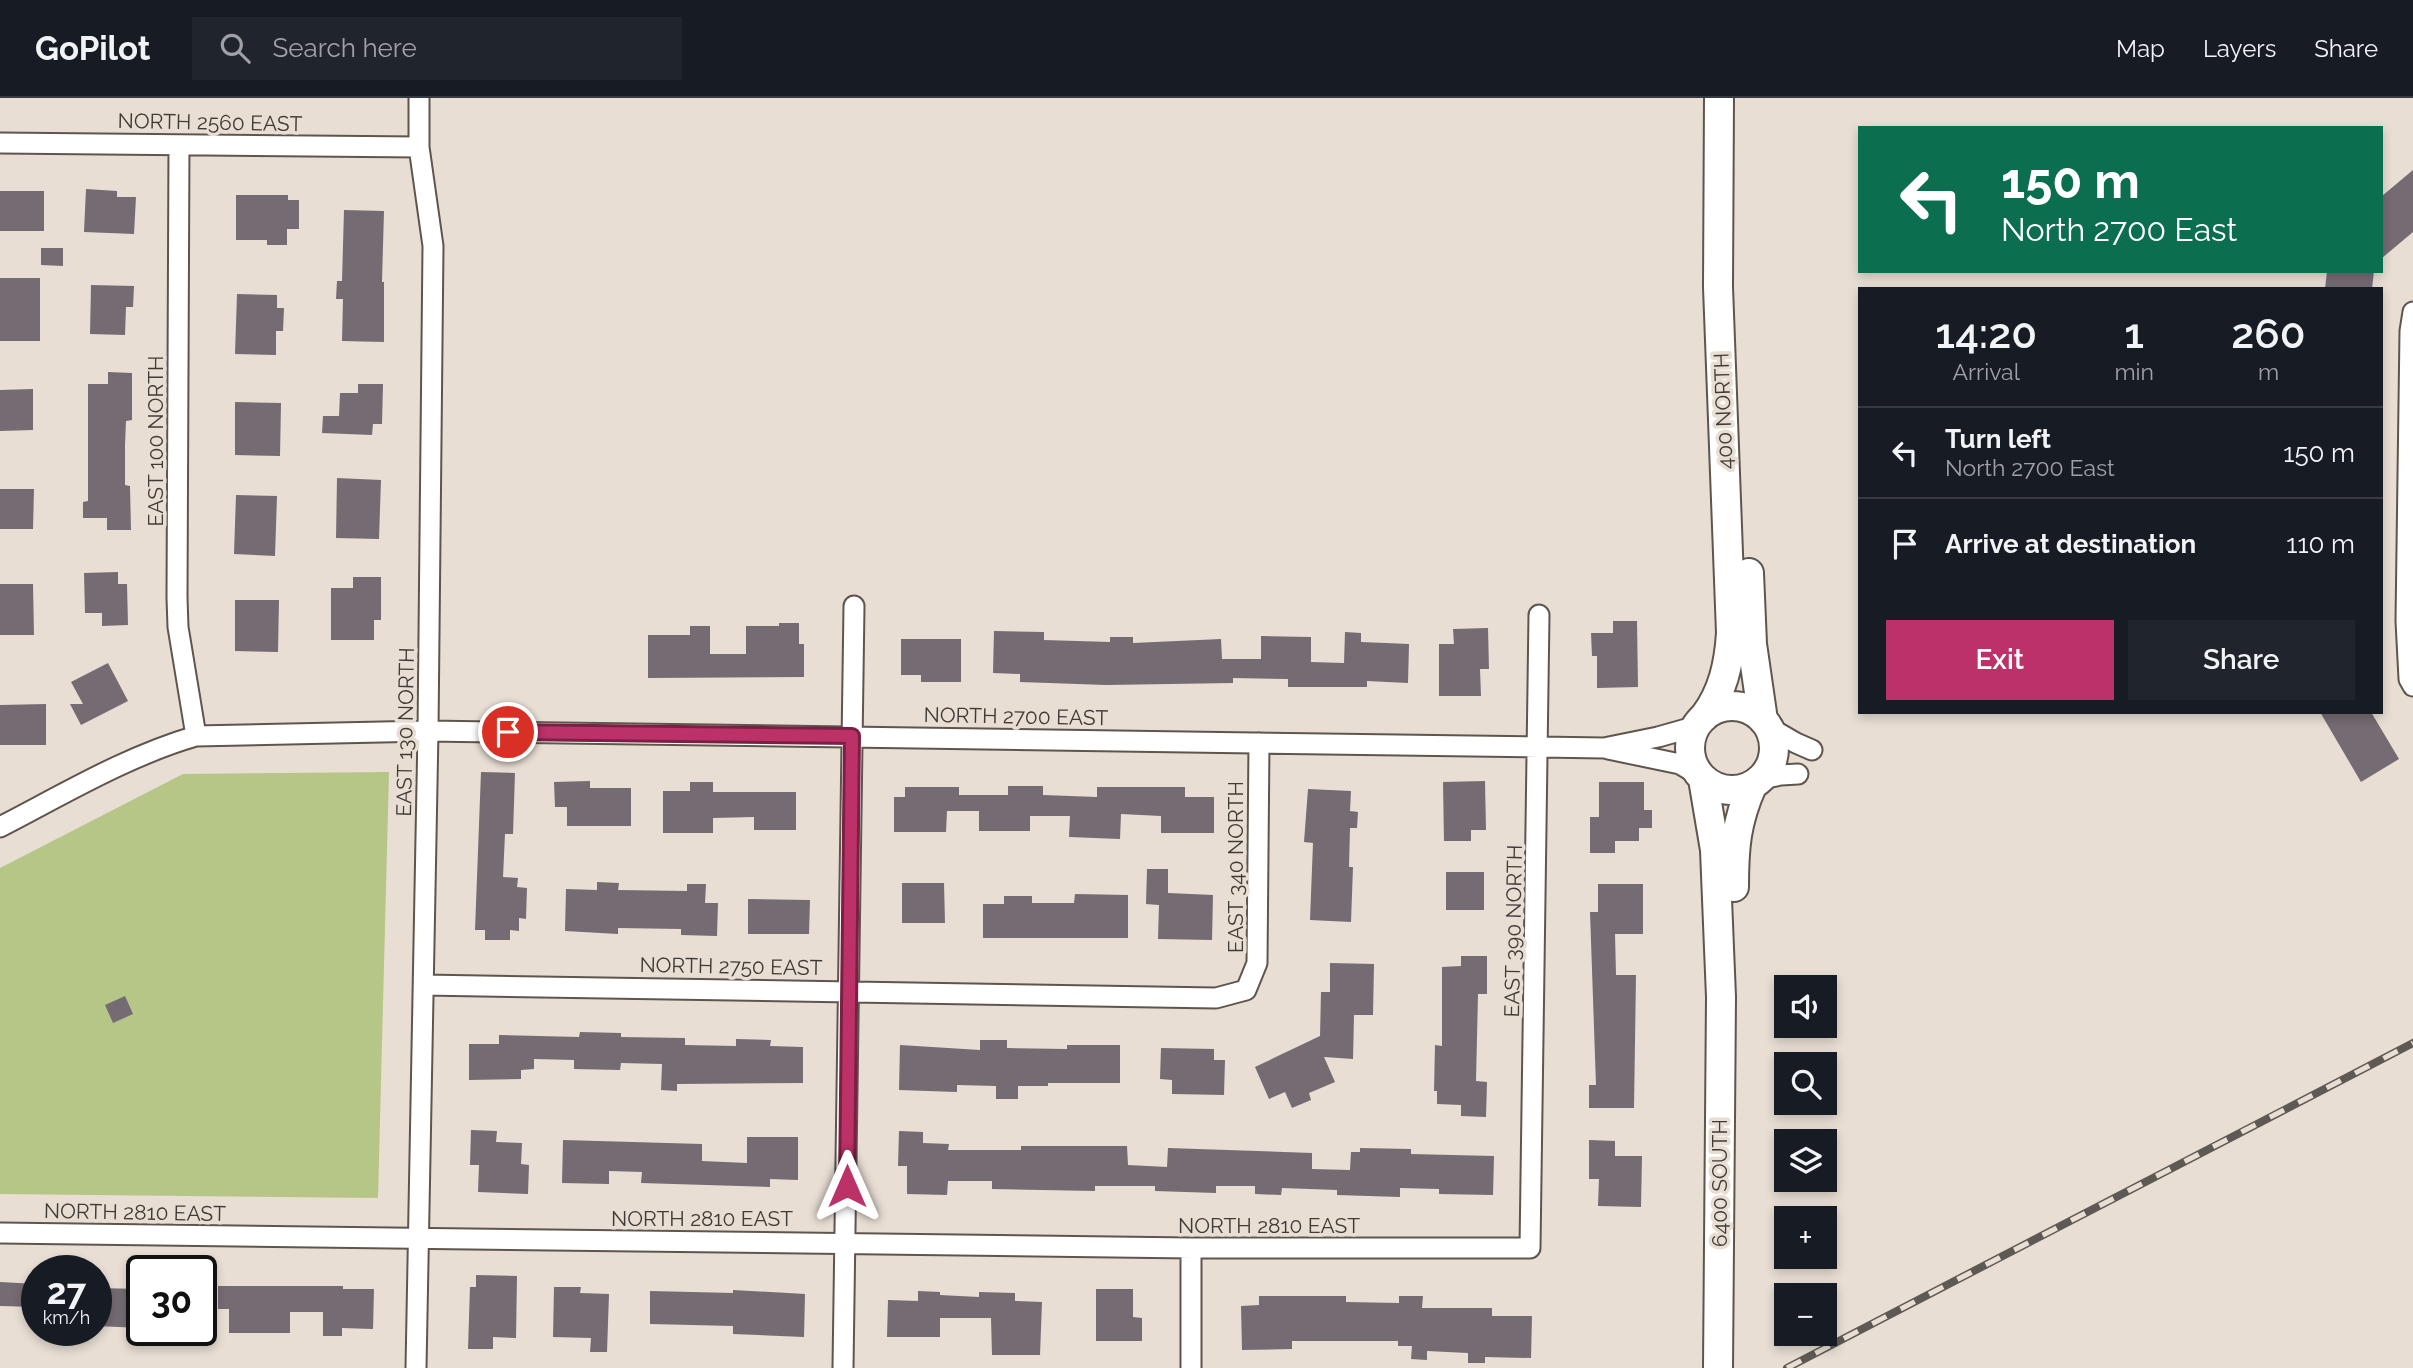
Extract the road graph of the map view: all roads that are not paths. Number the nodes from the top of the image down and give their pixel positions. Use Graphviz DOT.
graph roads {
  1 [pos="419,98"];
  2 [pos="1718,98"];
  3 [pos="1737,98"];
  4 [pos="0,143"];
  5 [pos="179,145"];
  6 [pos="419,147"];
  7 [pos="2413,312"];
  8 [pos="854,606"];
  9 [pos="1539,615"];
  10 [pos="2413,686"];
  11 [pos="1700,721"];
  12 [pos="1767,724"];
  13 [pos="428,731"];
  14 [pos="196,736"];
  15 [pos="852,736"];
  16 [pos="1259,743"];
  17 [pos="1538,747"];
  18 [pos="1604,747"];
  19 [pos="1812,750"];
  20 [pos="1798,774"];
  21 [pos="1702,778"];
  22 [pos="1757,783"];
  23 [pos="0,827"];
  24 [pos="424,985"];
  25 [pos="848,990"];
  26 [pos="1246,990"];
  27 [pos="1721,997"];
  28 [pos="0,1233"];
  29 [pos="419,1239"];
  30 [pos="846,1242"];
  31 [pos="1191,1248"];
  32 [pos="1530,1248"];
  33 [pos="416,1368"];
  34 [pos="843,1368"];
  35 [pos="1191,1368"];
  36 [pos="1718,1368"];
  1 -- 6 [label="street, EAST 130 NORTH"];
  2 -- 11 [label="main road, 400 NORTH"];
  3 -- 12 [label="main road, 400 NORTH"];
  4 -- 5 [label="street, NORTH 2560 EAST"];
  5 -- 6 [label="street, NORTH 2560 EAST"];
  5 -- 14 [label="street, EAST 100 NORTH"];
  6 -- 13 [label="street, EAST 130 NORTH"];
  7 -- 10 [label="street"];
  8 -- 15 [label="street"];
  9 -- 17 [label="street, EAST 390 NORTH"];
  11 -- 12 [label="main road"];
  11 -- 18 [label="street, NORTH 2700 EAST"];
  11 -- 21 [label="main road"];
  12 -- 19 [label="street"];
  12 -- 22 [label="main road"];
  13 -- 14 [label="street, NORTH 2700 EAST"];
  13 -- 15 [label="street, NORTH 2700 EAST"];
  13 -- 24 [label="street, EAST 130 NORTH"];
  14 -- 23 [label="street, NORTH 2700 EAST"];
  15 -- 16 [label="street, NORTH 2700 EAST"];
  15 -- 25 [label="street"];
  16 -- 17 [label="street, NORTH 2700 EAST"];
  16 -- 26 [label="street, EAST 340 NORTH"];
  17 -- 18 [label="street, NORTH 2700 EAST"];
  17 -- 32 [label="street, EAST 390 NORTH"];
  18 -- 21 [label="street, NORTH 2700 EAST"];
  20 -- 22 [label="street"];
  21 -- 22 [label="main road"];
  21 -- 27 [label="main road, 6400 SOUTH"];
  22 -- 27 [label="main road, 6400 SOUTH"];
  24 -- 25 [label="street, NORTH 2750 EAST"];
  24 -- 29 [label="street, EAST 130 NORTH"];
  25 -- 26 [label="street, NORTH 2750 EAST"];
  25 -- 30 [label="street"];
  27 -- 36 [label="main road, 6400 SOUTH"];
  28 -- 29 [label="street, NORTH 2810 EAST"];
  29 -- 30 [label="street, NORTH 2810 EAST"];
  29 -- 33 [label="street, EAST 130 NORTH"];
  30 -- 31 [label="street, NORTH 2810 EAST"];
  30 -- 34 [label="street"];
  31 -- 32 [label="street, NORTH 2810 EAST"];
  31 -- 35 [label="street"];
}
